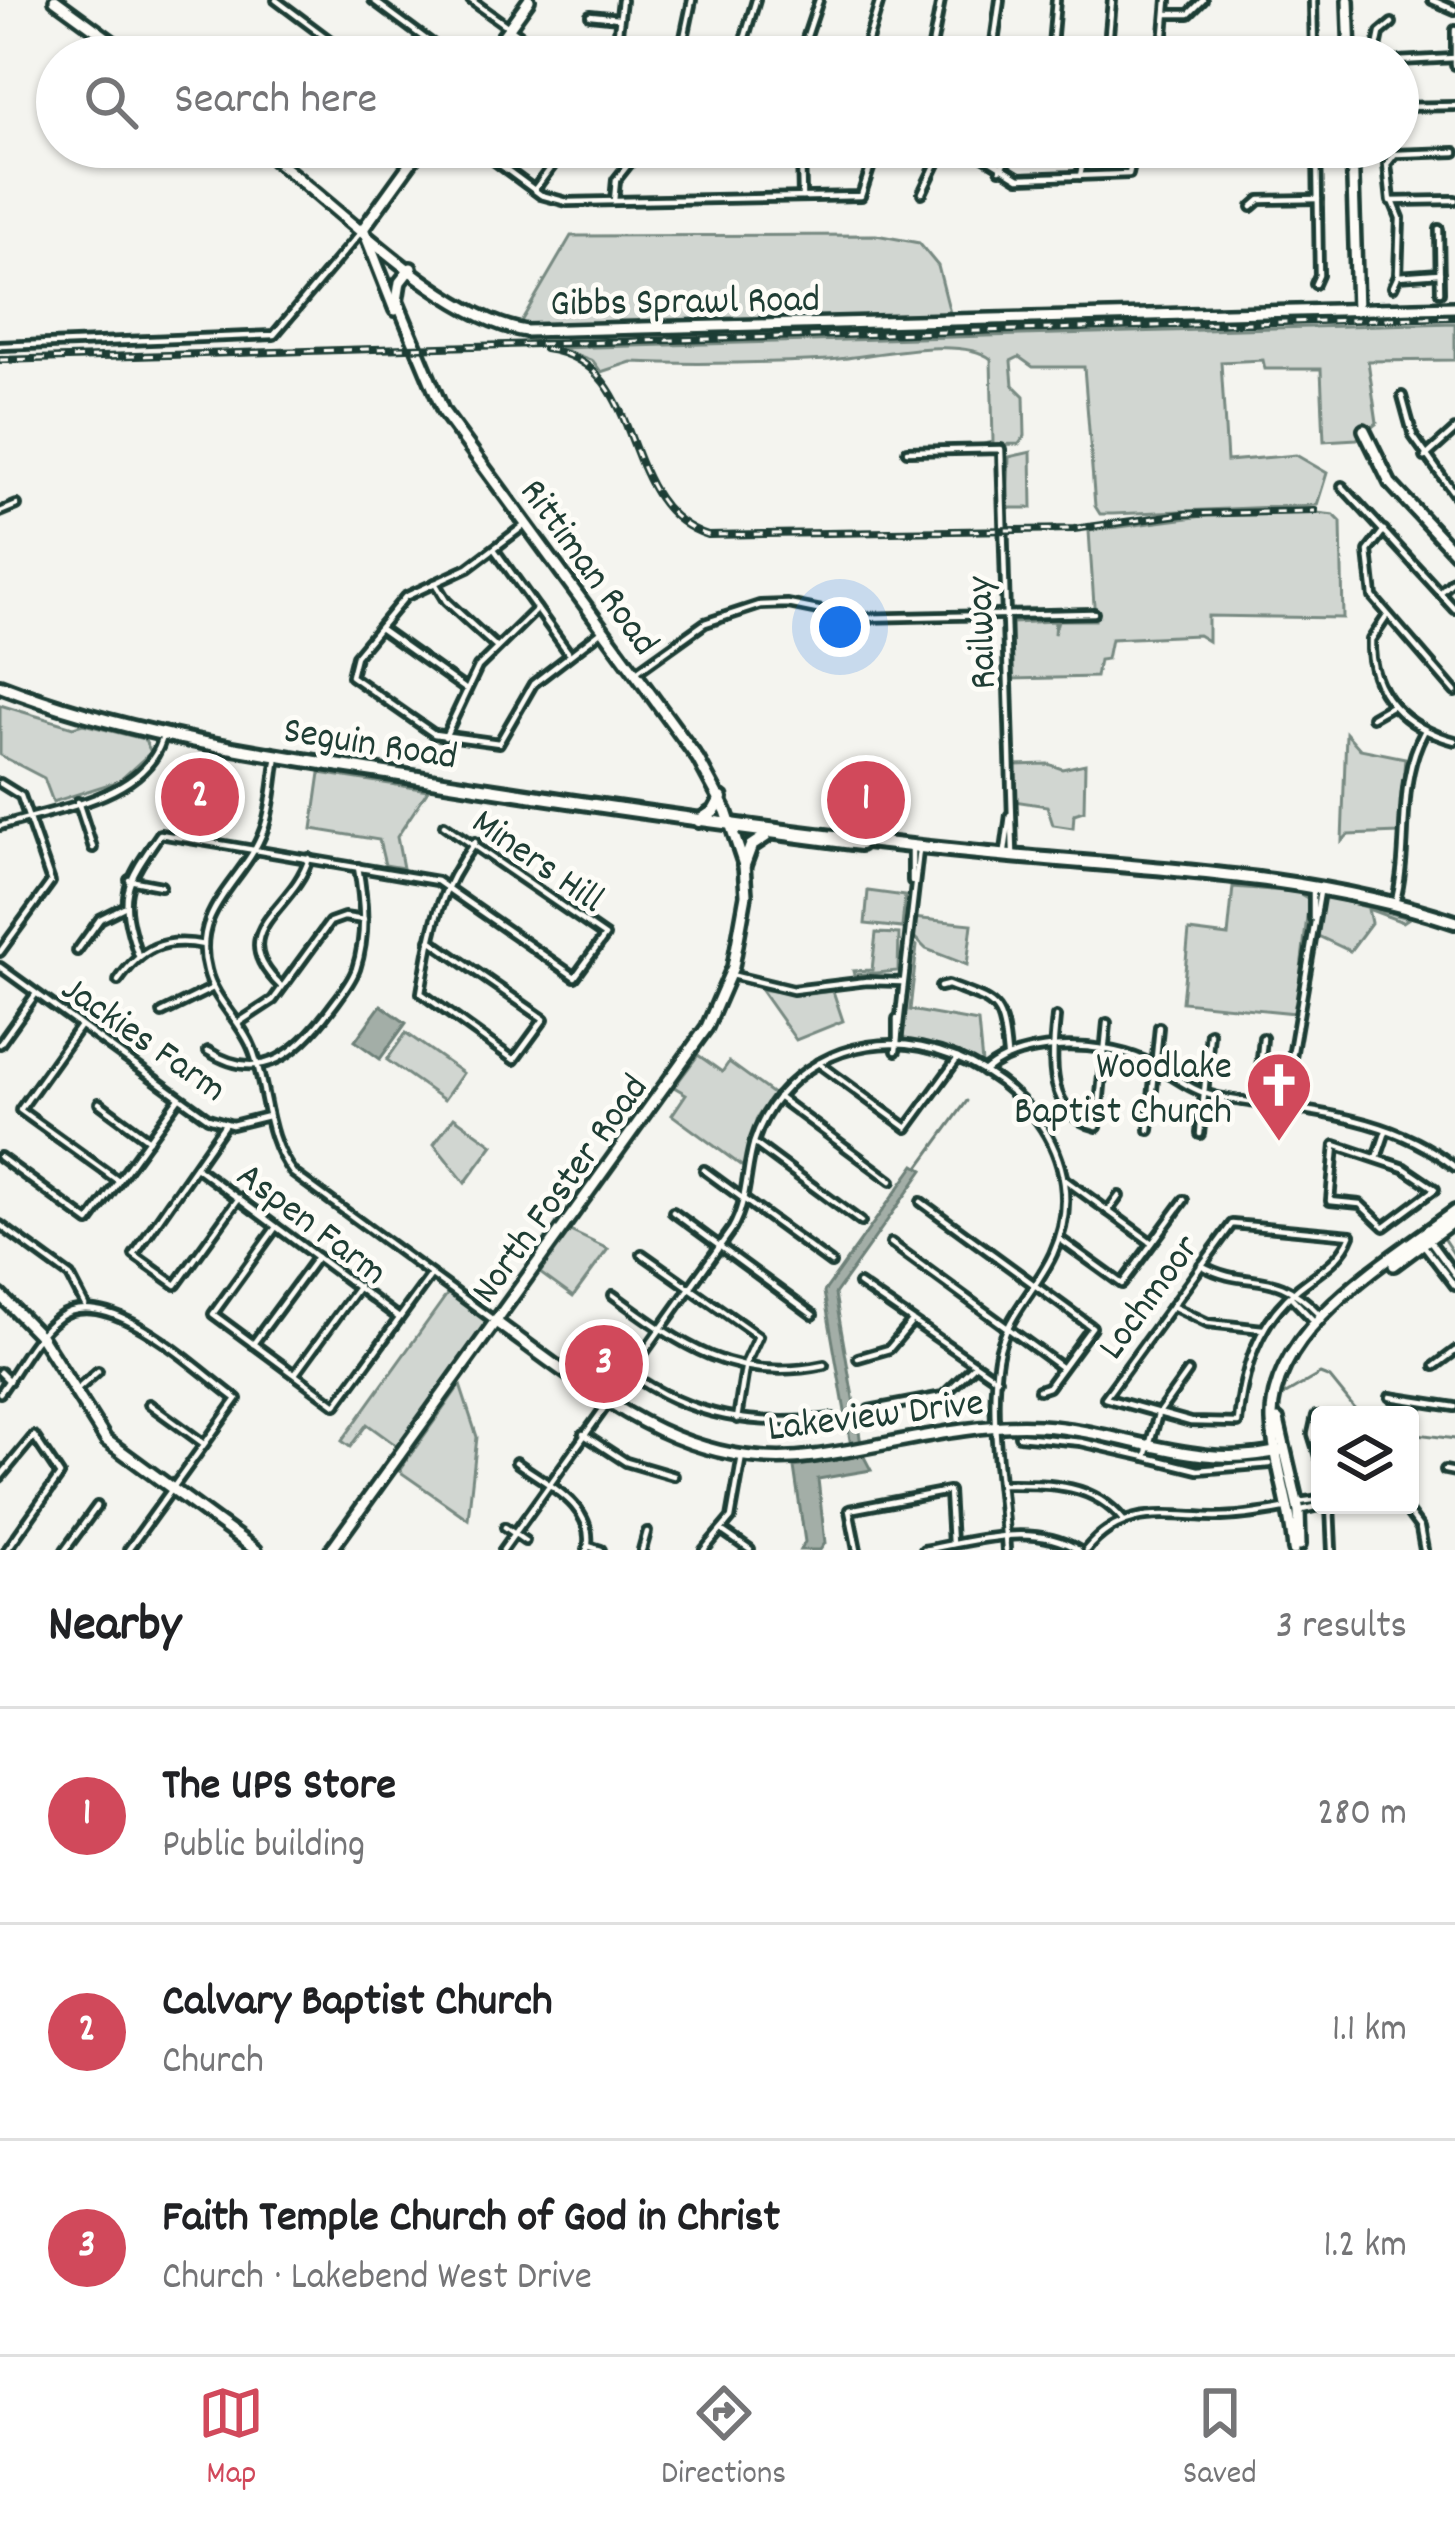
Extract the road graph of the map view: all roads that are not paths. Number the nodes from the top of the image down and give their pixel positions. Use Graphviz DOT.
graph roads {
  1 [pos="55,0"];
  2 [pos="276,0"];
  3 [pos="373,0"];
  4 [pos="471,0"];
  5 [pos="529,0"];
  6 [pos="622,0"];
  7 [pos="692,0"];
  8 [pos="755,0"];
  9 [pos="819,0"];
  10 [pos="880,0"];
  11 [pos="940,0"];
  12 [pos="1000,0"];
  13 [pos="1056,0"];
  14 [pos="1112,0"];
  15 [pos="1167,0"];
  16 [pos="1203,0"];
  17 [pos="1313,0"];
  18 [pos="1348,0"];
  19 [pos="1432,0"];
  20 [pos="1455,10"];
  21 [pos="1167,14"];
  22 [pos="590,15"];
  23 [pos="619,18"];
  24 [pos="1392,23"];
  25 [pos="509,28"];
  26 [pos="1455,30"];
  27 [pos="104,36"];
  28 [pos="324,36"];
  29 [pos="422,36"];
  30 [pos="503,36"];
  31 [pos="520,36"];
  32 [pos="617,36"];
  33 [pos="684,36"];
  34 [pos="745,36"];
  35 [pos="807,36"];
  36 [pos="869,36"];
  37 [pos="934,36"];
  38 [pos="995,36"];
  39 [pos="1053,36"];
  40 [pos="1109,36"];
  41 [pos="1164,36"];
  42 [pos="1314,36"];
  43 [pos="1349,36"];
  44 [pos="1379,36"];
  45 [pos="1419,61"];
  46 [pos="1455,61"];
  47 [pos="1455,106"];
  48 [pos="1419,107"];
  49 [pos="1455,152"];
  50 [pos="1419,154"];
  51 [pos="285,168"];
  52 [pos="407,168"];
  53 [pos="505,168"];
  54 [pos="551,168"];
  55 [pos="625,168"];
  56 [pos="801,168"];
  57 [pos="870,168"];
  58 [pos="934,168"];
  59 [pos="1081,168"];
  60 [pos="1131,168"];
  61 [pos="1317,168"];
  62 [pos="1353,168"];
  63 [pos="1389,168"];
  64 [pos="1000,169"];
  65 [pos="1079,176"];
  66 [pos="535,190"];
  67 [pos="922,193"];
  68 [pos="802,197"];
  69 [pos="1318,199"];
  70 [pos="1455,200"];
  71 [pos="614,201"];
  72 [pos="1393,201"];
  73 [pos="1252,207"];
  74 [pos="363,229"];
  75 [pos="1439,230"];
  76 [pos="352,243"];
  77 [pos="368,246"];
  78 [pos="1440,263"];
  79 [pos="1455,263"];
  80 [pos="411,268"];
  81 [pos="1440,273"];
  82 [pos="1398,276"];
  83 [pos="1315,284"];
  84 [pos="1393,286"];
  85 [pos="1440,292"];
  86 [pos="1455,307"];
  87 [pos="1357,310"];
  88 [pos="409,336"];
  89 [pos="0,346"];
  90 [pos="1402,396"];
  91 [pos="1364,430"];
  92 [pos="1455,430"];
  93 [pos="907,451"];
  94 [pos="1424,457"];
  95 [pos="1342,486"];
  96 [pos="1455,495"];
  97 [pos="17,505"];
  98 [pos="0,512"];
  99 [pos="525,525"];
  100 [pos="1384,530"];
  101 [pos="494,549"];
  102 [pos="1455,553"];
  103 [pos="1455,579"];
  104 [pos="435,583"];
  105 [pos="1440,592"];
  106 [pos="537,609"];
  107 [pos="1455,609"];
  108 [pos="1094,613"];
  109 [pos="1005,615"];
  110 [pos="1388,616"];
  111 [pos="379,627"];
  112 [pos="603,629"];
  113 [pos="494,646"];
  114 [pos="570,654"];
  115 [pos="635,673"];
  116 [pos="0,686"];
  117 [pos="464,688"];
  118 [pos="1455,692"];
  119 [pos="1393,705"];
  120 [pos="1372,717"];
  121 [pos="1424,732"];
  122 [pos="163,736"];
  123 [pos="446,737"];
  124 [pos="1455,741"];
  125 [pos="277,756"];
  126 [pos="0,782"];
  127 [pos="721,798"];
  128 [pos="78,801"];
  129 [pos="29,817"];
  130 [pos="698,821"];
  131 [pos="444,825"];
  132 [pos="0,826"];
  133 [pos="736,828"];
  134 [pos="770,835"];
  135 [pos="475,842"];
  136 [pos="872,842"];
  137 [pos="916,847"];
  138 [pos="93,848"];
  139 [pos="254,848"];
  140 [pos="1008,856"];
  141 [pos="309,858"];
  142 [pos="358,865"];
  143 [pos="744,865"];
  144 [pos="129,880"];
  145 [pos="445,885"];
  146 [pos="161,886"];
  147 [pos="1317,888"];
  148 [pos="1395,904"];
  149 [pos="124,908"];
  150 [pos="364,920"];
  151 [pos="1455,922"];
  152 [pos="430,940"];
  153 [pos="204,945"];
  154 [pos="76,951"];
  155 [pos="0,952"];
  156 [pos="138,955"];
  157 [pos="0,967"];
  158 [pos="731,975"];
  159 [pos="118,981"];
  160 [pos="902,982"];
  161 [pos="940,987"];
  162 [pos="214,988"];
  163 [pos="282,988"];
  164 [pos="36,993"];
  165 [pos="161,1013"];
  166 [pos="1057,1017"];
  167 [pos="238,1023"];
  168 [pos="1107,1023"];
  169 [pos="80,1026"];
  170 [pos="1159,1027"];
  171 [pos="1210,1033"];
  172 [pos="1263,1038"];
  173 [pos="0,1044"];
  174 [pos="896,1046"];
  175 [pos="1053,1047"];
  176 [pos="208,1051"];
  177 [pos="1105,1052"];
  178 [pos="1007,1054"];
  179 [pos="958,1058"];
  180 [pos="818,1063"];
  181 [pos="257,1066"];
  182 [pos="1154,1066"];
  183 [pos="984,1072"];
  184 [pos="1204,1094"];
  185 [pos="778,1097"];
  186 [pos="179,1098"];
  187 [pos="1257,1101"];
  188 [pos="99,1103"];
  189 [pos="1287,1104"];
  190 [pos="268,1116"];
  191 [pos="225,1124"];
  192 [pos="1149,1130"];
  193 [pos="1386,1131"];
  194 [pos="1200,1134"];
  195 [pos="149,1139"];
  196 [pos="754,1143"];
  197 [pos="0,1157"];
  198 [pos="1376,1158"];
  199 [pos="1455,1167"];
  200 [pos="197,1168"];
  201 [pos="704,1170"];
  202 [pos="1064,1179"];
  203 [pos="891,1180"];
  204 [pos="119,1181"];
  205 [pos="1119,1196"];
  206 [pos="239,1198"];
  207 [pos="745,1200"];
  208 [pos="1184,1200"];
  209 [pos="921,1202"];
  210 [pos="1108,1211"];
  211 [pos="673,1212"];
  212 [pos="1455,1215"];
  213 [pos="861,1222"];
  214 [pos="0,1225"];
  215 [pos="276,1227"];
  216 [pos="1059,1239"];
  217 [pos="1424,1239"];
  218 [pos="891,1243"];
  219 [pos="1152,1243"];
  220 [pos="720,1246"];
  221 [pos="643,1254"];
  222 [pos="317,1256"];
  223 [pos="831,1263"];
  224 [pos="1202,1265"];
  225 [pos="431,1275"];
  226 [pos="1455,1275"];
  227 [pos="860,1284"];
  228 [pos="1034,1285"];
  229 [pos="359,1286"];
  230 [pos="1455,1286"];
  231 [pos="690,1288"];
  232 [pos="1293,1293"];
  233 [pos="0,1295"];
  234 [pos="613,1295"];
  235 [pos="1172,1306"];
  236 [pos="85,1307"];
  237 [pos="813,1315"];
  238 [pos="399,1318"];
  239 [pos="1317,1319"];
  240 [pos="496,1322"];
  241 [pos="912,1322"];
  242 [pos="1007,1328"];
  243 [pos="660,1329"];
  244 [pos="1264,1329"];
  245 [pos="40,1337"];
  246 [pos="254,1343"];
  247 [pos="1455,1351"];
  248 [pos="859,1358"];
  249 [pos="824,1365"];
  250 [pos="1435,1366"];
  251 [pos="973,1367"];
  252 [pos="1061,1368"];
  253 [pos="745,1370"];
  254 [pos="98,1371"];
  255 [pos="0,1372"];
  256 [pos="628,1372"];
  257 [pos="1188,1372"];
  258 [pos="295,1374"];
  259 [pos="997,1379"];
  260 [pos="9,1381"];
  261 [pos="1039,1390"];
  262 [pos="73,1392"];
  263 [pos="0,1394"];
  264 [pos="1390,1397"];
  265 [pos="607,1402"];
  266 [pos="149,1404"];
  267 [pos="1455,1407"];
  268 [pos="869,1410"];
  269 [pos="1158,1414"];
  270 [pos="833,1418"];
  271 [pos="737,1419"];
  272 [pos="999,1426"];
  273 [pos="583,1434"];
  274 [pos="1019,1436"];
  275 [pos="204,1444"];
  276 [pos="1280,1451"];
  277 [pos="1147,1452"];
  278 [pos="742,1456"];
  279 [pos="516,1462"];
  280 [pos="1270,1464"];
  281 [pos="1445,1470"];
  282 [pos="1455,1472"];
  283 [pos="674,1476"];
  284 [pos="0,1477"];
  285 [pos="547,1484"];
  286 [pos="1002,1484"];
  287 [pos="171,1490"];
  288 [pos="1311,1504"];
  289 [pos="97,1506"];
  290 [pos="1296,1507"];
  291 [pos="1323,1514"];
  292 [pos="1410,1514"];
  293 [pos="1123,1520"];
  294 [pos="505,1527"];
  295 [pos="513,1532"];
  296 [pos="646,1532"];
  297 [pos="724,1532"];
  298 [pos="706,1534"];
  299 [pos="1006,1537"];
  300 [pos="525,1540"];
  301 [pos="713,1543"];
  302 [pos="952,1544"];
  303 [pos="588,1548"];
  304 [pos="8,1550"];
  305 [pos="65,1550"];
  306 [pos="128,1550"];
  307 [pos="256,1550"];
  308 [pos="332,1550"];
  309 [pos="503,1550"];
  310 [pos="601,1550"];
  311 [pos="642,1550"];
  312 [pos="704,1550"];
  313 [pos="750,1550"];
  314 [pos="856,1550"];
  315 [pos="924,1550"];
  316 [pos="1006,1550"];
  317 [pos="1082,1550"];
  318 [pos="1297,1550"];
  319 [pos="1332,1550"];
  320 [pos="1424,1550"];
  1 -- 27 [label="main road"];
  2 -- 28 [label="street"];
  3 -- 29 [label="street"];
  4 -- 25 [label="street"];
  5 -- 25 [label="main road"];
  6 -- 23 [label="street"];
  7 -- 33 [label="street"];
  8 -- 34 [label="street"];
  9 -- 35 [label="street"];
  10 -- 36 [label="street"];
  11 -- 37 [label="street"];
  12 -- 38 [label="street"];
  13 -- 39 [label="street"];
  14 -- 40 [label="street"];
  15 -- 21 [label="street"];
  16 -- 21 [label="street"];
  17 -- 42 [label="street"];
  18 -- 43 [label="main road"];
  19 -- 20 [label="street"];
  21 -- 41 [label="street"];
  22 -- 23 [label="street"];
  23 -- 32 [label="street"];
  24 -- 44 [label="street"];
  25 -- 30 [label="main road"];
  25 -- 31 [label="street"];
  26 -- 46 [label="street"];
  45 -- 46 [label="street"];
  47 -- 48 [label="street"];
  49 -- 50 [label="street"];
  51 -- 74 [label="main road"];
  52 -- 74 [label="main road"];
  53 -- 66 [label="street"];
  54 -- 66 [label="street"];
  55 -- 71 [label="street"];
  56 -- 68 [label="street"];
  57 -- 68 [label="street"];
  58 -- 67 [label="street"];
  59 -- 65 [label="street"];
  60 -- 65 [label="street"];
  61 -- 69 [label="street"];
  62 -- 87 [label="main road"];
  63 -- 72 [label="street"];
  64 -- 65 [label="street"];
  66 -- 71 [label="street"];
  68 -- 71 [label="street"];
  69 -- 73 [label="street"];
  69 -- 83 [label="street"];
  70 -- 72 [label="street"];
  72 -- 82 [label="street"];
  74 -- 76 [label="street"];
  74 -- 77 [label="main road, Rittiman Road"];
  74 -- 80 [label="main road, Gibbs Sprawl Road"];
  75 -- 78 [label="street"];
  76 -- 77 [label="main road"];
  76 -- 89 [label="street"];
  77 -- 88 [label="main road, Rittiman Road"];
  78 -- 79 [label="street"];
  78 -- 81 [label="street"];
  80 -- 87 [label="main road, Gibbs Sprawl Road"];
  80 -- 88 [label="main road, Rittiman Road"];
  81 -- 82 [label="street"];
  81 -- 85 [label="street"];
  82 -- 84 [label="street"];
  86 -- 87 [label="main road, Gibbs Sprawl Road"];
  88 -- 99 [label="main road, Rittiman Road"];
  90 -- 94 [label="street"];
  91 -- 102 [label="main road"];
  92 -- 94 [label="street"];
  93 -- 109 [label="street, Railway"];
  94 -- 96 [label="street"];
  95 -- 100 [label="street"];
  97 -- 98 [label="street"];
  99 -- 101 [label="street"];
  99 -- 112 [label="main road, Rittiman Road"];
  100 -- 105 [label="street"];
  100 -- 110 [label="street"];
  101 -- 104 [label="street"];
  101 -- 106 [label="street"];
  103 -- 105 [label="street"];
  104 -- 111 [label="street"];
  104 -- 113 [label="street"];
  105 -- 107 [label="street"];
  106 -- 113 [label="street"];
  106 -- 114 [label="street"];
  108 -- 109 [label="street"];
  109 -- 115 [label="street"];
  109 -- 140 [label="street, Railway"];
  110 -- 118 [label="street"];
  110 -- 119 [label="street"];
  111 -- 117 [label="street"];
  111 -- 123 [label="street"];
  112 -- 114 [label="street"];
  112 -- 115 [label="main road, Rittiman Road"];
  113 -- 117 [label="street"];
  114 -- 123 [label="street"];
  115 -- 127 [label="main road, Rittiman Road"];
  116 -- 122 [label="main road, Seguin Road"];
  117 -- 123 [label="street"];
  119 -- 120 [label="street"];
  119 -- 121 [label="street"];
  121 -- 124 [label="street"];
  121 -- 148 [label="street"];
  122 -- 125 [label="main road, Seguin Road"];
  122 -- 128 [label="street"];
  125 -- 130 [label="main road, Seguin Road"];
  125 -- 139 [label="street"];
  126 -- 129 [label="street"];
  127 -- 130 [label="main road"];
  127 -- 133 [label="main road, Rittiman Road"];
  128 -- 129 [label="street"];
  128 -- 138 [label="street"];
  129 -- 132 [label="street"];
  129 -- 155 [label="street"];
  130 -- 133 [label="main road, Seguin Road"];
  131 -- 135 [label="street, Miners Hill"];
  133 -- 134 [label="main road, Seguin Road"];
  133 -- 136 [label="main road, Seguin Road"];
  133 -- 143 [label="main road, North Foster Road"];
  134 -- 136 [label="main road, Seguin Road"];
  134 -- 143 [label="main road"];
  135 -- 145 [label="street"];
  135 -- 145 [label="street, Miners Hill"];
  136 -- 137 [label="main road, Seguin Road"];
  137 -- 140 [label="main road, Seguin Road"];
  137 -- 160 [label="street"];
  139 -- 141 [label="street"];
  139 -- 144 [label="street"];
  139 -- 153 [label="street"];
  140 -- 147 [label="main road, Seguin Road"];
  141 -- 142 [label="street"];
  141 -- 163 [label="street"];
  142 -- 145 [label="street"];
  142 -- 150 [label="street"];
  143 -- 158 [label="main road, North Foster Road"];
  144 -- 146 [label="street"];
  144 -- 149 [label="street"];
  145 -- 152 [label="street"];
  147 -- 148 [label="main road, Seguin Road"];
  147 -- 189 [label="street"];
  148 -- 151 [label="main road, Seguin Road"];
  149 -- 154 [label="street"];
  149 -- 156 [label="street"];
  150 -- 163 [label="street"];
  150 -- 181 [label="street"];
  152 -- 152 [label="street"];
  153 -- 156 [label="street"];
  153 -- 162 [label="street, Lakeview Drive"];
  156 -- 159 [label="street"];
  157 -- 164 [label="street, Jackies Farm"];
  158 -- 160 [label="street"];
  158 -- 240 [label="main road, North Foster Road"];
  160 -- 174 [label="street"];
  161 -- 178 [label="street"];
  162 -- 165 [label="street"];
  162 -- 167 [label="street, Lakeview Drive"];
  163 -- 167 [label="street"];
  164 -- 169 [label="street, Jackies Farm"];
  164 -- 173 [label="street"];
  166 -- 175 [label="street"];
  167 -- 181 [label="street, Lakeview Drive"];
  168 -- 177 [label="street"];
  169 -- 186 [label="street, Jackies Farm"];
  169 -- 204 [label="street"];
  170 -- 182 [label="street"];
  171 -- 184 [label="street"];
  172 -- 187 [label="street"];
  174 -- 179 [label="street"];
  174 -- 180 [label="street"];
  175 -- 177 [label="street"];
  175 -- 177 [label="street"];
  175 -- 178 [label="street"];
  176 -- 181 [label="street"];
  177 -- 182 [label="street"];
  178 -- 183 [label="street"];
  179 -- 180 [label="street"];
  179 -- 183 [label="street"];
  180 -- 185 [label="street"];
  181 -- 190 [label="street, Lakeview Drive"];
  182 -- 184 [label="street"];
  182 -- 192 [label="street"];
  183 -- 202 [label="street"];
  184 -- 187 [label="street"];
  184 -- 194 [label="street"];
  185 -- 196 [label="street"];
  185 -- 203 [label="street"];
  186 -- 191 [label="street, Jackies Farm"];
  186 -- 195 [label="street"];
  187 -- 189 [label="street"];
  188 -- 195 [label="street"];
  189 -- 193 [label="street"];
  190 -- 191 [label="street, Jackies Farm"];
  190 -- 225 [label="street, Lakeview Drive"];
  191 -- 200 [label="street"];
  193 -- 198 [label="street"];
  193 -- 199 [label="street"];
  195 -- 204 [label="street"];
  196 -- 207 [label="street"];
  196 -- 213 [label="street"];
  197 -- 204 [label="street"];
  198 -- 198 [label="street"];
  200 -- 206 [label="street, Aspen Farm"];
  200 -- 206 [label="street"];
  201 -- 207 [label="street"];
  202 -- 210 [label="street"];
  202 -- 216 [label="street"];
  205 -- 210 [label="street"];
  206 -- 215 [label="street, Aspen Farm"];
  207 -- 220 [label="street"];
  207 -- 223 [label="street"];
  208 -- 219 [label="street"];
  209 -- 228 [label="street"];
  210 -- 219 [label="street"];
  211 -- 220 [label="street"];
  212 -- 217 [label="main road"];
  214 -- 236 [label="street"];
  215 -- 222 [label="street, Aspen Farm"];
  215 -- 246 [label="street"];
  216 -- 219 [label="street"];
  216 -- 228 [label="street"];
  217 -- 226 [label="street"];
  217 -- 230 [label="street"];
  217 -- 239 [label="main road"];
  218 -- 242 [label="street"];
  220 -- 231 [label="street"];
  220 -- 237 [label="street"];
  221 -- 231 [label="street"];
  222 -- 229 [label="street, Aspen Farm"];
  222 -- 246 [label="street"];
  224 -- 232 [label="street"];
  224 -- 232 [label="street, Lochmoor"];
  224 -- 235 [label="street, Lochmoor"];
  225 -- 238 [label="street"];
  225 -- 240 [label="street, Lakeview Drive"];
  227 -- 241 [label="street"];
  228 -- 242 [label="street"];
  228 -- 252 [label="street"];
  229 -- 238 [label="street, Aspen Farm"];
  229 -- 258 [label="street"];
  231 -- 243 [label="street"];
  231 -- 253 [label="street"];
  232 -- 239 [label="street"];
  232 -- 244 [label="street"];
  233 -- 245 [label="main road"];
  234 -- 243 [label="street"];
  235 -- 244 [label="street"];
  235 -- 269 [label="street, Lochmoor"];
  236 -- 245 [label="street"];
  236 -- 275 [label="street"];
  238 -- 258 [label="street"];
  239 -- 276 [label="main road"];
  240 -- 265 [label="main road, Lakeview Drive"];
  240 -- 308 [label="main road, North Foster Road"];
  241 -- 248 [label="street"];
  241 -- 251 [label="street"];
  242 -- 252 [label="street"];
  242 -- 259 [label="street"];
  243 -- 253 [label="street"];
  243 -- 256 [label="street"];
  244 -- 269 [label="street"];
  245 -- 260 [label="street"];
  245 -- 262 [label="main road"];
  246 -- 258 [label="street"];
  247 -- 250 [label="street"];
  249 -- 253 [label="street"];
  251 -- 259 [label="street"];
  251 -- 268 [label="street"];
  252 -- 261 [label="street"];
  253 -- 271 [label="street"];
  254 -- 262 [label="street"];
  255 -- 260 [label="street"];
  256 -- 265 [label="street"];
  256 -- 271 [label="street"];
  257 -- 269 [label="street"];
  259 -- 272 [label="street"];
  260 -- 263 [label="street"];
  262 -- 287 [label="main road"];
  264 -- 267 [label="street"];
  265 -- 273 [label="street"];
  265 -- 278 [label="main road, Lakeview Drive"];
  266 -- 275 [label="street"];
  269 -- 277 [label="street"];
  270 -- 271 [label="street"];
  272 -- 277 [label="main road, Lakeview Drive"];
  272 -- 278 [label="main road, Lakeview Drive"];
  272 -- 286 [label="street"];
  273 -- 283 [label="street"];
  273 -- 285 [label="street"];
  274 -- 277 [label="street"];
  275 -- 287 [label="street"];
  276 -- 277 [label="main road, Lakeview Drive"];
  276 -- 290 [label="main road"];
  277 -- 280 [label="street"];
  278 -- 297 [label="street"];
  279 -- 285 [label="street"];
  281 -- 282 [label="street"];
  284 -- 304 [label="street"];
  285 -- 295 [label="street"];
  285 -- 303 [label="street"];
  286 -- 293 [label="street"];
  286 -- 299 [label="street"];
  287 -- 306 [label="street"];
  287 -- 307 [label="main road"];
  288 -- 290 [label="street"];
  289 -- 305 [label="street"];
  290 -- 293 [label="street"];
  290 -- 318 [label="main road"];
  291 -- 319 [label="street"];
  292 -- 320 [label="street"];
  293 -- 317 [label="street"];
  294 -- 295 [label="street"];
  295 -- 300 [label="street"];
  295 -- 309 [label="street"];
  296 -- 311 [label="street"];
  297 -- 301 [label="street"];
  297 -- 313 [label="street"];
  298 -- 301 [label="street"];
  299 -- 302 [label="street"];
  299 -- 316 [label="street"];
  299 -- 317 [label="street"];
  301 -- 312 [label="street"];
  302 -- 314 [label="street"];
  302 -- 315 [label="street"];
  303 -- 310 [label="street"];
}
